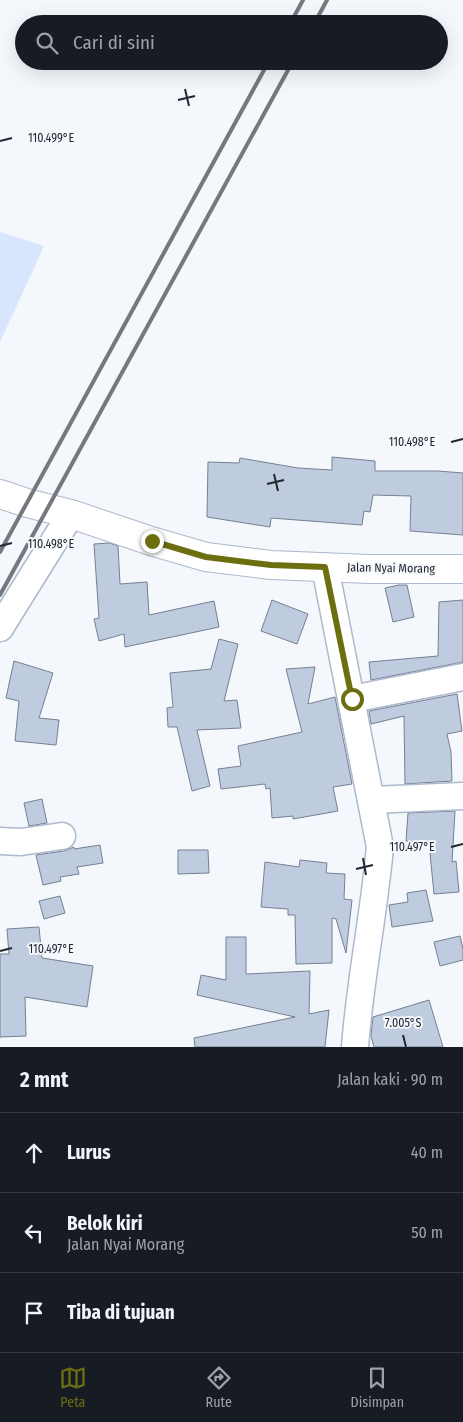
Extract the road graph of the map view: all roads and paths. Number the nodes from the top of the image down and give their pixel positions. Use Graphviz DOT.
graph roads {
  1 [pos="0,494"];
  2 [pos="71,514"];
  3 [pos="325,567"];
  4 [pos="463,569"];
  5 [pos="0,628"];
  6 [pos="463,677"];
  7 [pos="352,699"];
  8 [pos="463,796"];
  9 [pos="372,800"];
  10 [pos="62,836"];
  11 [pos="0,841"];
  12 [pos="355,1047"];
  1 -- 2 [label="street, Jalan Nyai Morang"];
  2 -- 3 [label="street, Jalan Nyai Morang"];
  2 -- 5 [label="street"];
  3 -- 4 [label="street, Jalan Nyai Morang"];
  3 -- 7 [label="street"];
  6 -- 7 [label="street"];
  7 -- 9 [label="street"];
  8 -- 9 [label="street"];
  9 -- 12 [label="street"];
  10 -- 11 [label="street"];
}
